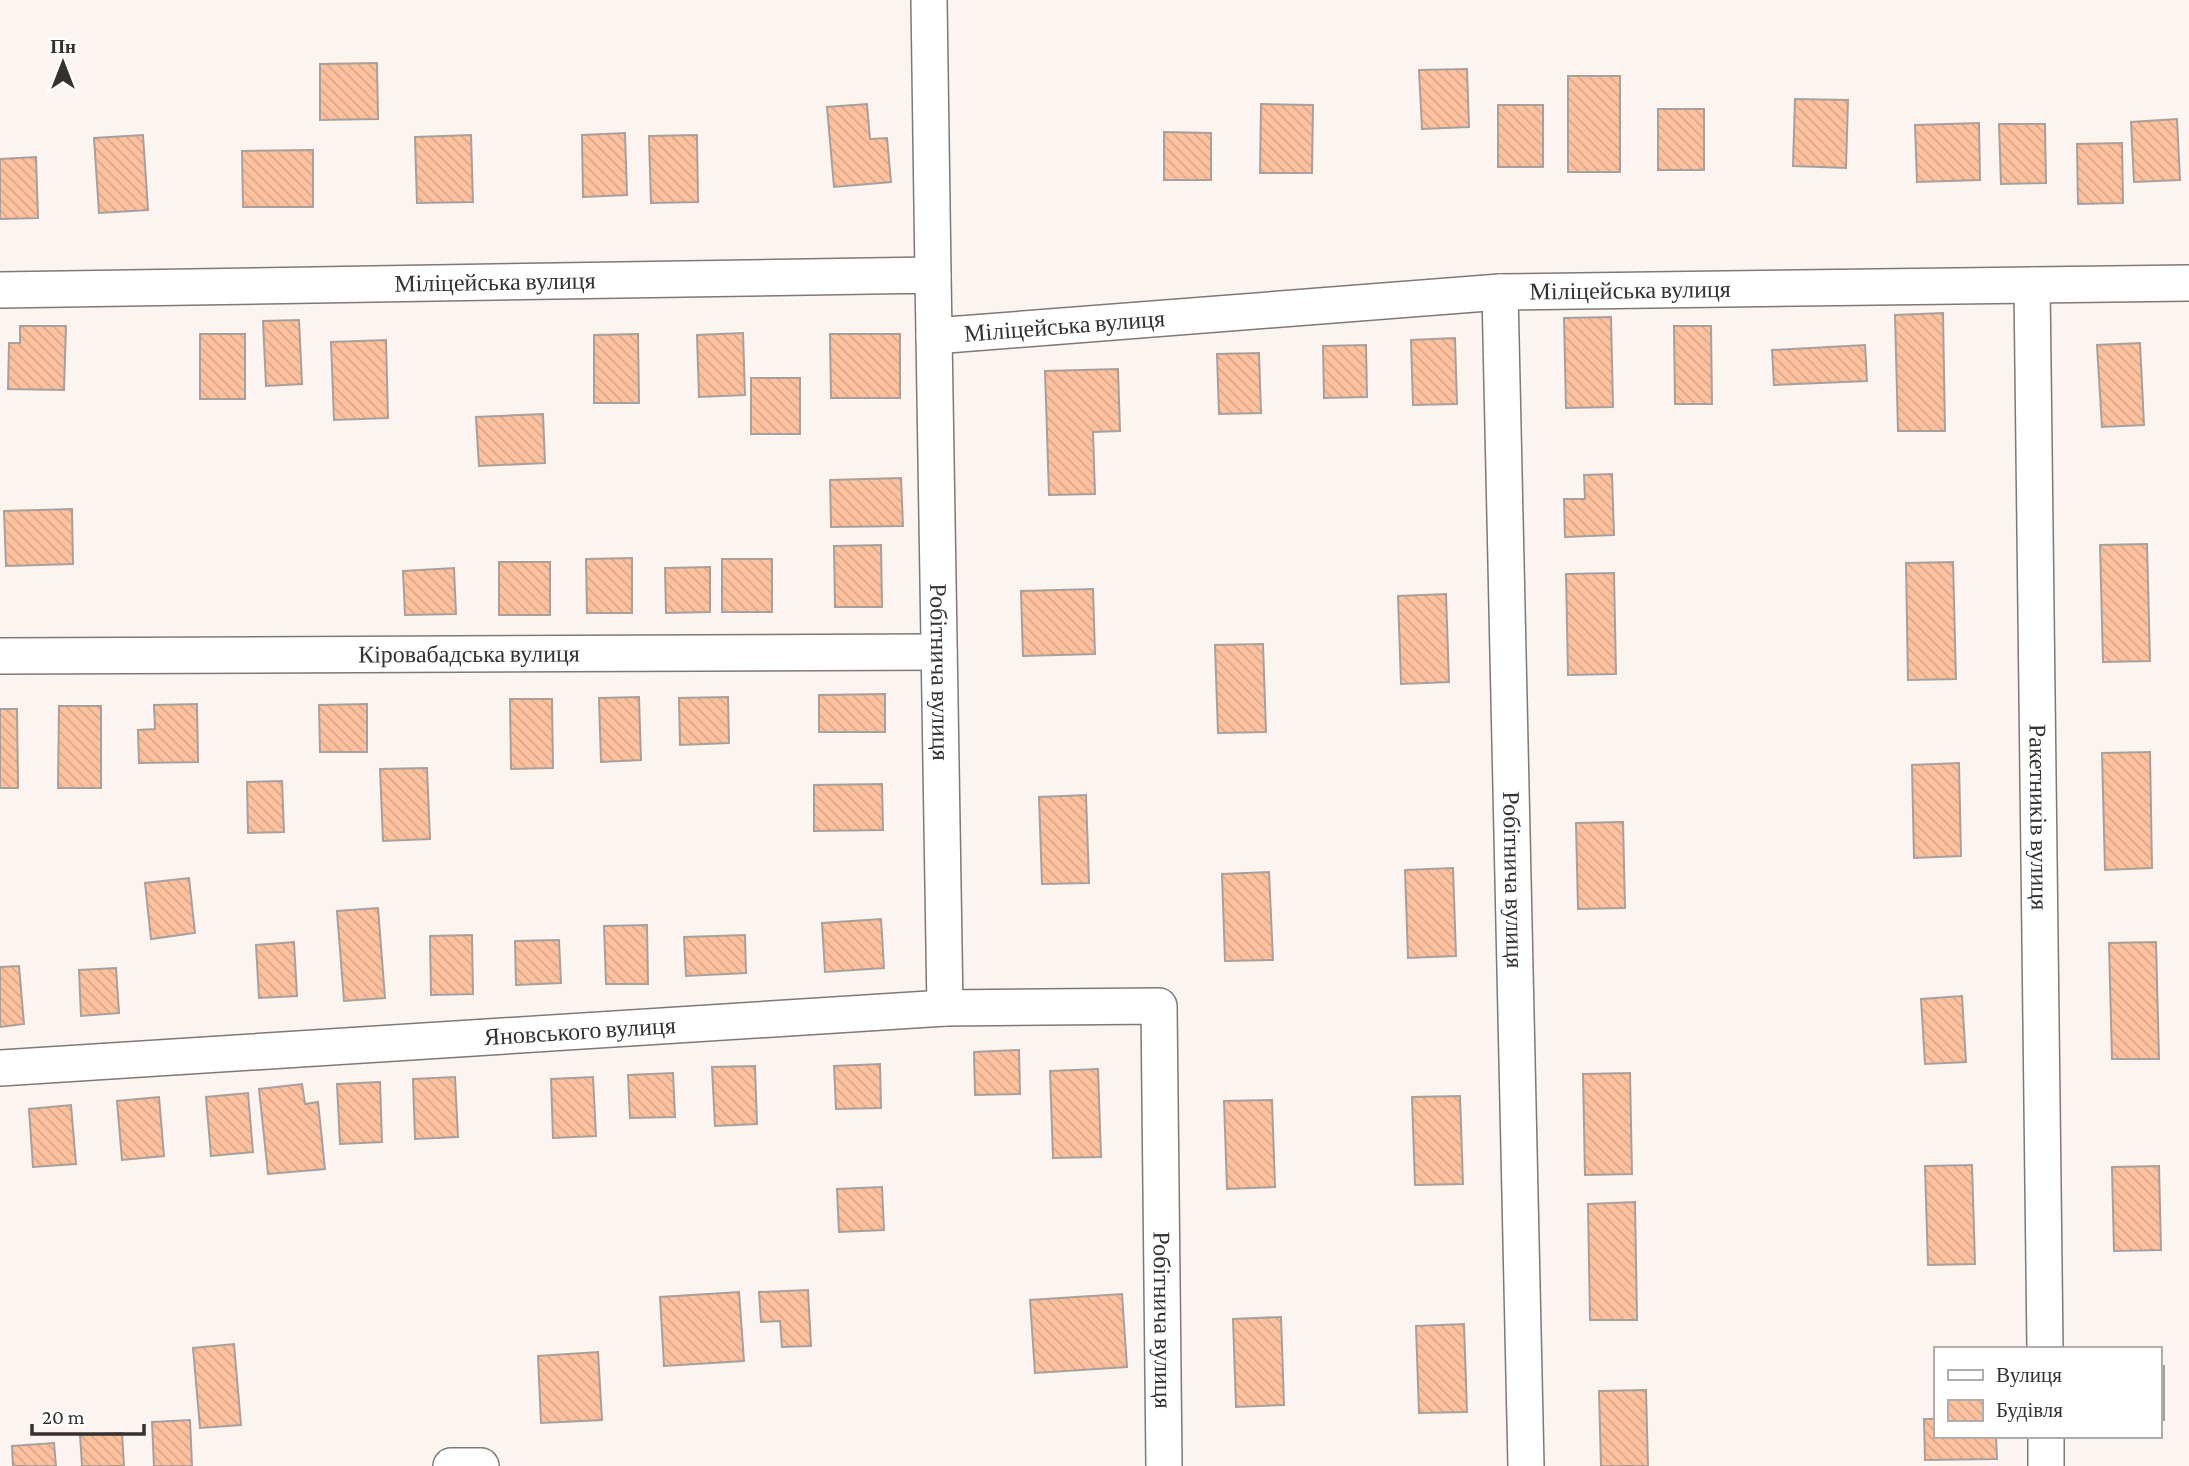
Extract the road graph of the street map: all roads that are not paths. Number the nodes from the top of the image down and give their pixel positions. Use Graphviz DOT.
graph roads {
  1 [pos="929,0"];
  2 [pos="933,275"];
  3 [pos="2189,283"];
  4 [pos="2032,285"];
  5 [pos="0,290"];
  6 [pos="1500,292"];
  7 [pos="934,336"];
  8 [pos="939,652"];
  9 [pos="0,656"];
  10 [pos="1159,1006"];
  11 [pos="945,1008"];
  12 [pos="0,1068"];
  13 [pos="2045,1347"];
  14 [pos="2046,1438"];
  15 [pos="451,1466"];
  16 [pos="481,1466"];
  17 [pos="1164,1466"];
  18 [pos="1526,1466"];
  19 [pos="2046,1466"];
  1 -- 2 [label="street"];
  2 -- 5 [label="street, Міліцейська вулиця"];
  2 -- 7 [label="street, Міліцейська вулиця"];
  3 -- 4 [label="street, Міліцейська вулиця"];
  4 -- 6 [label="street, Міліцейська вулиця"];
  4 -- 13 [label="street, Ракетників вулиця"];
  6 -- 7 [label="street, Міліцейська вулиця"];
  6 -- 18 [label="street, Робітнича вулиця"];
  7 -- 8 [label="street, Робітнича вулиця"];
  8 -- 9 [label="street, Кіровабадська вулиця"];
  8 -- 11 [label="street, Робітнича вулиця"];
  10 -- 11 [label="street, Яновського вулиця"];
  10 -- 17 [label="street, Робітнича вулиця"];
  11 -- 12 [label="street, Яновського вулиця"];
  14 -- 19 [label="street"];
  15 -- 16 [label="street"];
}
